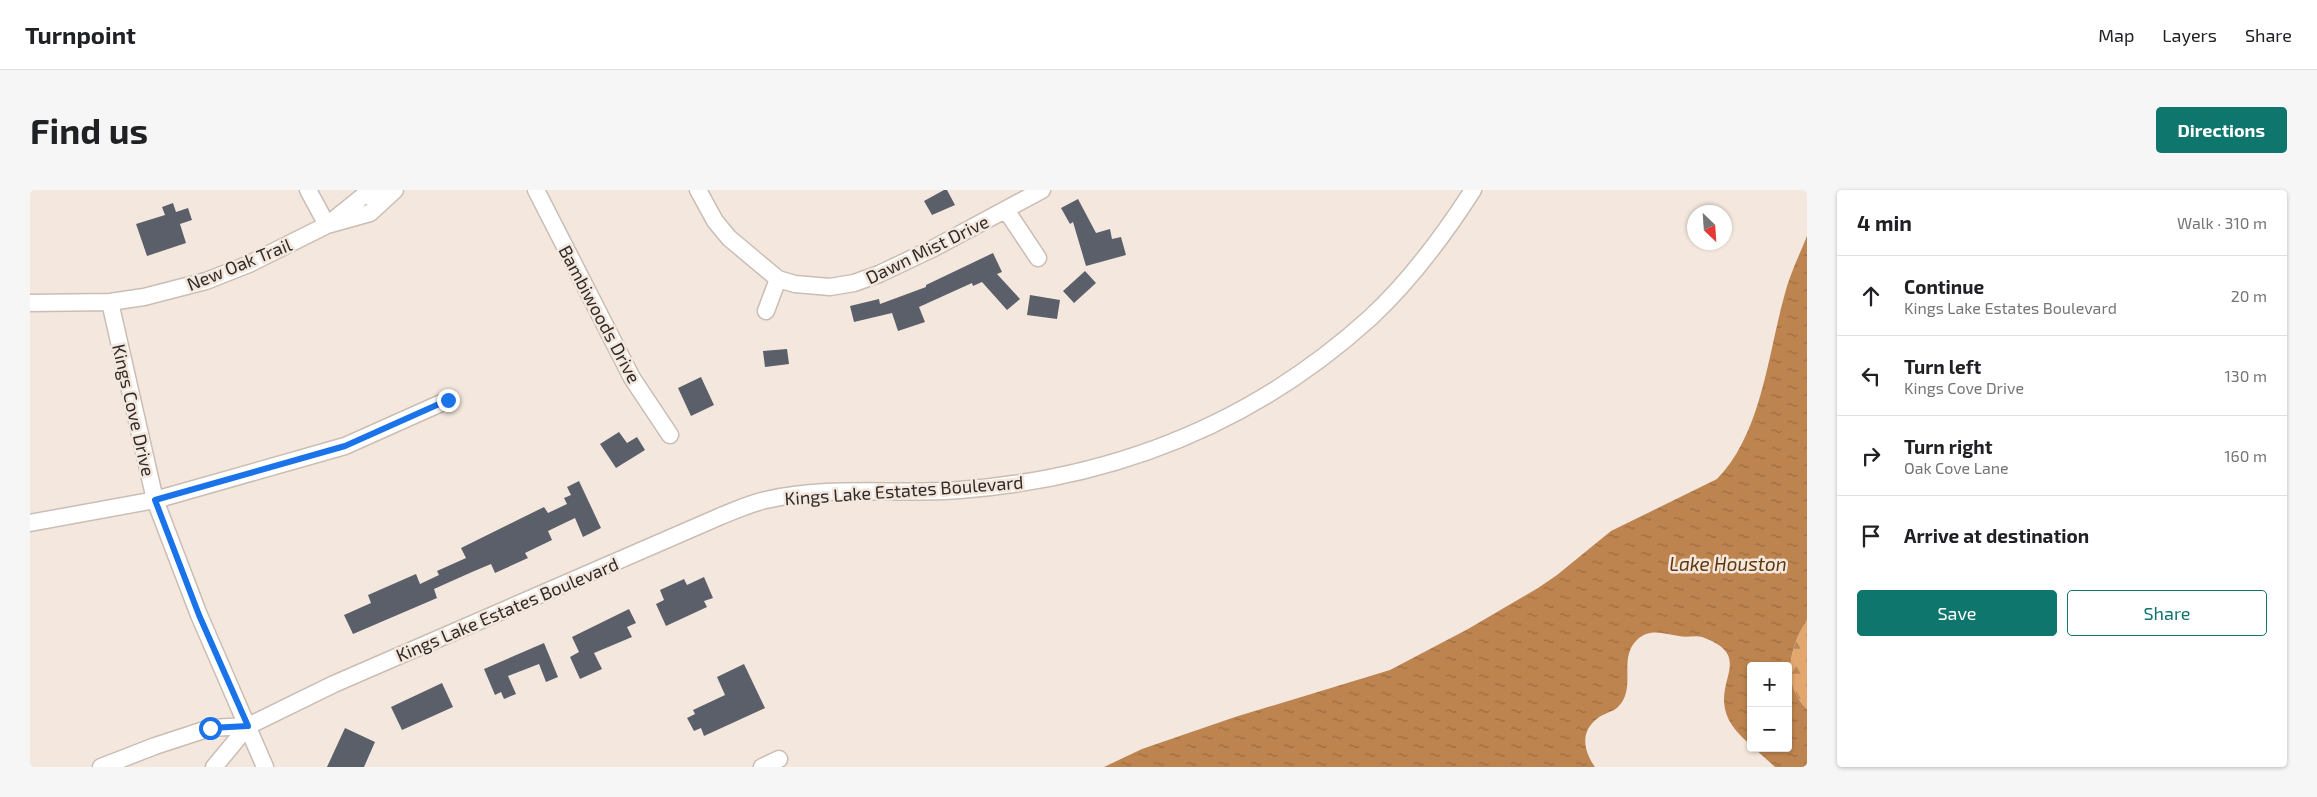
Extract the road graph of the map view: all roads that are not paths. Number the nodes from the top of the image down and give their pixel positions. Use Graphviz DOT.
graph roads {
  1 [pos="308,190"];
  2 [pos="388,190"];
  3 [pos="395,190"];
  4 [pos="536,190"];
  5 [pos="698,190"];
  6 [pos="1042,190"];
  7 [pos="1473,190"];
  8 [pos="1006,210"];
  9 [pos="327,226"];
  10 [pos="1038,258"];
  11 [pos="778,279"];
  12 [pos="110,302"];
  13 [pos="30,303"];
  14 [pos="766,311"];
  15 [pos="448,400"];
  16 [pos="670,435"];
  17 [pos="155,500"];
  18 [pos="30,523"];
  19 [pos="248,726"];
  20 [pos="779,759"];
  21 [pos="101,767"];
  22 [pos="214,767"];
  23 [pos="266,767"];
  24 [pos="762,767"];
  1 -- 9 [label="street"];
  2 -- 9 [label="street, New Oak Trail"];
  3 -- 9 [label="street, New Oak Trail"];
  4 -- 16 [label="street, Bambiwoods Drive"];
  5 -- 11 [label="street"];
  6 -- 8 [label="street, Dawn Mist Drive"];
  7 -- 19 [label="street, Kings Lake Estates Boulevard"];
  8 -- 10 [label="street"];
  8 -- 11 [label="street, Dawn Mist Drive"];
  9 -- 12 [label="street, New Oak Trail"];
  11 -- 14 [label="street"];
  12 -- 13 [label="street, New Oak Trail"];
  12 -- 17 [label="street, Kings Cove Drive"];
  15 -- 17 [label="street"];
  17 -- 18 [label="street"];
  17 -- 19 [label="street, Kings Cove Drive"];
  19 -- 21 [label="street, Kings Lake Estates Boulevard"];
  19 -- 22 [label="street, Kings Lake Estates Boulevard"];
  19 -- 23 [label="street, Kings Cove Drive"];
  20 -- 24 [label="street"];
}
